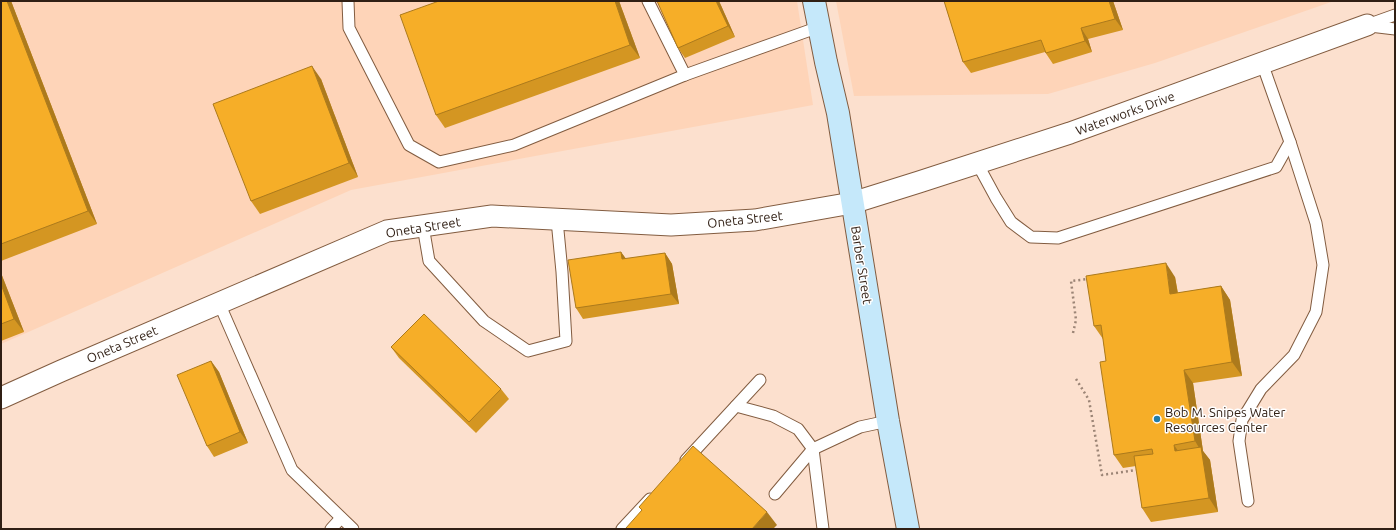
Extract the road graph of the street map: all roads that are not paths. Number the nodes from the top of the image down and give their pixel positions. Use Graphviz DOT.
graph roads {
  1 [pos="348,1"];
  2 [pos="648,1"];
  3 [pos="814,1"];
  4 [pos="1395,15"];
  5 [pos="1367,25"];
  6 [pos="819,27"];
  7 [pos="1395,28"];
  8 [pos="1262,64"];
  9 [pos="685,75"];
  10 [pos="1290,142"];
  11 [pos="977,163"];
  12 [pos="852,203"];
  13 [pos="557,220"];
  14 [pos="423,226"];
  15 [pos="219,303"];
  16 [pos="760,380"];
  17 [pos="1,398"];
  18 [pos="736,406"];
  19 [pos="888,422"];
  20 [pos="813,449"];
  21 [pos="676,471"];
  22 [pos="655,494"];
  23 [pos="775,494"];
  24 [pos="1248,501"];
  25 [pos="341,518"];
  26 [pos="331,529"];
  27 [pos="353,529"];
  28 [pos="622,529"];
  29 [pos="823,529"];
  30 [pos="908,529"];
  1 -- 9 [label="lane"];
  2 -- 9 [label="lane"];
  3 -- 6 [label="street, Barber Street"];
  4 -- 5 [label="lane, Waterworks Drive"];
  5 -- 7 [label="lane"];
  5 -- 8 [label="street, Waterworks Drive"];
  6 -- 9 [label="lane"];
  6 -- 12 [label="street, Barber Street"];
  8 -- 10 [label="lane"];
  8 -- 11 [label="street, Waterworks Drive"];
  10 -- 11 [label="lane"];
  10 -- 24 [label="lane"];
  11 -- 12 [label="street, Waterworks Drive"];
  12 -- 13 [label="street, Oneta Street"];
  12 -- 19 [label="street, Barber Street"];
  13 -- 14 [label="street, Oneta Street"];
  13 -- 14 [label="lane"];
  14 -- 15 [label="street, Oneta Street"];
  15 -- 17 [label="street, Oneta Street"];
  15 -- 25 [label="lane"];
  16 -- 18 [label="lane"];
  18 -- 20 [label="lane"];
  18 -- 21 [label="lane"];
  19 -- 20 [label="lane"];
  19 -- 30 [label="street, Barber Street"];
  20 -- 23 [label="lane"];
  20 -- 29 [label="lane"];
  22 -- 28 [label="lane"];
  25 -- 26 [label="lane"];
  25 -- 27 [label="lane"];
}
